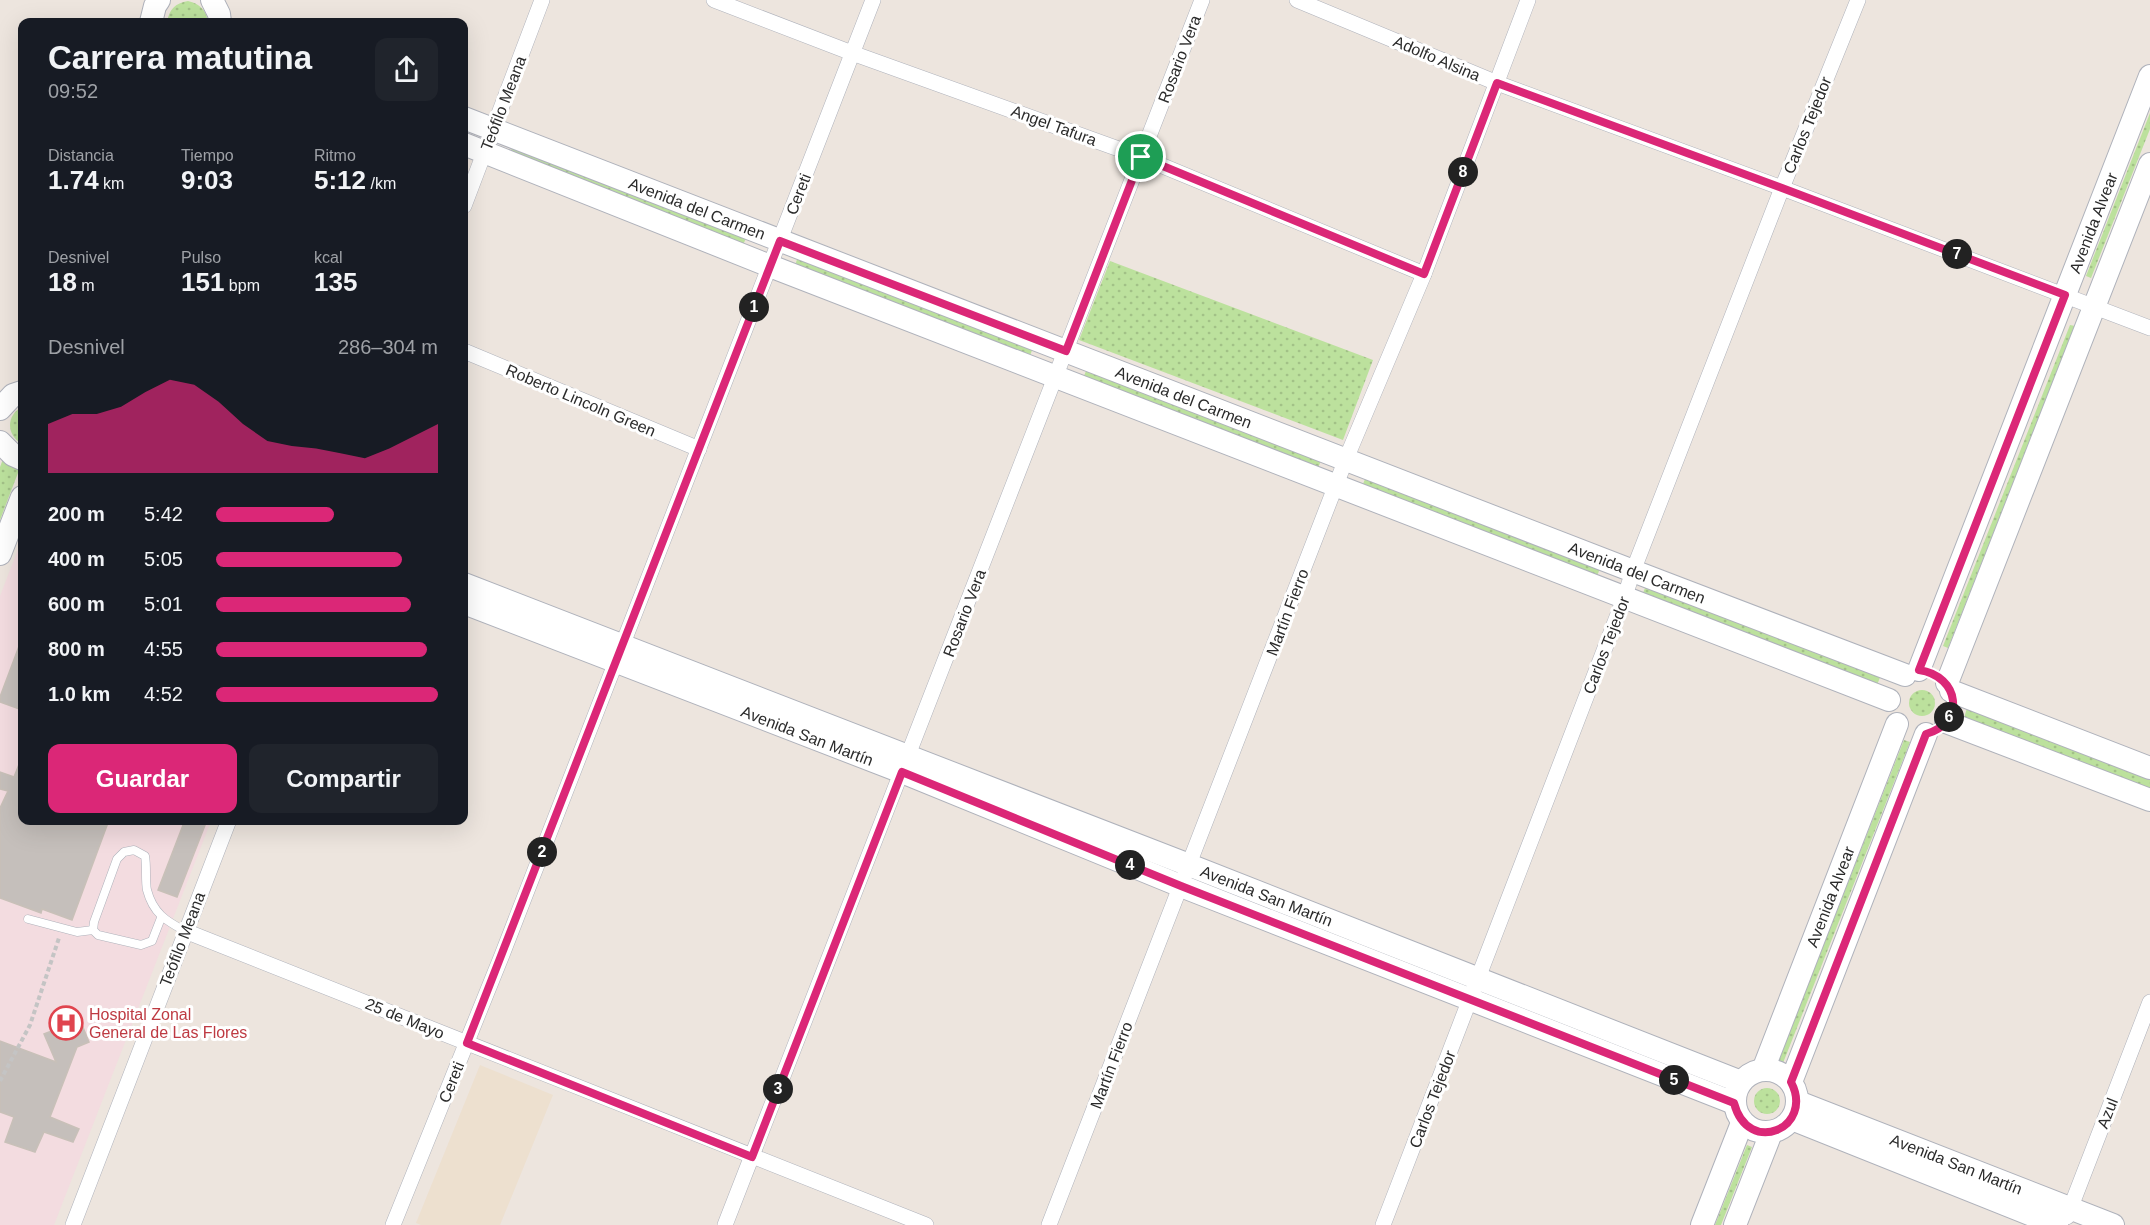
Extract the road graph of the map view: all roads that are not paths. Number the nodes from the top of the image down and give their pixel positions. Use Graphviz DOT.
graph roads {
  1 [pos="159,0"];
  2 [pos="543,0"];
  3 [pos="714,0"];
  4 [pos="873,0"];
  5 [pos="1202,0"];
  6 [pos="1297,0"];
  7 [pos="1528,0"];
  8 [pos="1858,0"];
  9 [pos="152,18"];
  10 [pos="852,53"];
  11 [pos="2150,76"];
  12 [pos="1497,83"];
  13 [pos="468,120"];
  14 [pos="493,129"];
  15 [pos="474,148"];
  16 [pos="1141,157"];
  17 [pos="2150,164"];
  18 [pos="468,183"];
  19 [pos="1782,188"];
  20 [pos="780,241"];
  21 [pos="770,266"];
  22 [pos="1424,274"];
  23 [pos="2065,295"];
  24 [pos="2094,307"];
  25 [pos="2150,328"];
  26 [pos="1066,351"];
  27 [pos="468,353"];
  28 [pos="1056,376"];
  29 [pos="0,442"];
  30 [pos="699,449"];
  31 [pos="18,457"];
  32 [pos="1346,459"];
  33 [pos="1336,485"];
  34 [pos="18,508"];
  35 [pos="0,555"];
  36 [pos="1633,571"];
  37 [pos="468,586"];
  38 [pos="1625,597"];
  39 [pos="468,604"];
  40 [pos="620,654"];
  41 [pos="1912,672"];
  42 [pos="1949,687"];
  43 [pos="1889,700"];
  44 [pos="1946,722"];
  45 [pos="1897,724"];
  46 [pos="1926,734"];
  47 [pos="905,765"];
  48 [pos="2150,768"];
  49 [pos="2150,800"];
  50 [pos="227,825"];
  51 [pos="1185,875"];
  52 [pos="161,918"];
  53 [pos="28,919"];
  54 [pos="93,930"];
  55 [pos="185,931"];
  56 [pos="1478,978"];
  57 [pos="1471,1000"];
  58 [pos="2150,1002"];
  59 [pos="467,1043"];
  60 [pos="1762,1070"];
  61 [pos="1741,1082"];
  62 [pos="1794,1101"];
  63 [pos="1738,1113"];
  64 [pos="1771,1133"];
  65 [pos="752,1157"];
  66 [pos="2064,1219"];
  67 [pos="73,1225"];
  68 [pos="393,1225"];
  69 [pos="725,1225"];
  70 [pos="926,1225"];
  71 [pos="1049,1225"];
  72 [pos="1383,1225"];
  73 [pos="1702,1225"];
  74 [pos="1735,1225"];
  75 [pos="2113,1225"];
  1 -- 9 [label="main road"];
  2 -- 14 [label="street, Teófilo Meana"];
  3 -- 10 [label="street, Angel Tafura"];
  4 -- 10 [label="street, Cereti"];
  5 -- 16 [label="street, Rosario Vera"];
  6 -- 12 [label="street, Adolfo Alsina"];
  7 -- 12 [label="street, Martín Fierro"];
  8 -- 19 [label="street, Carlos Tejedor"];
  10 -- 16 [label="street, Angel Tafura"];
  10 -- 20 [label="street, Cereti"];
  11 -- 23 [label="main road, Avenida Alvear"];
  12 -- 19 [label="street, Adolfo Alsina"];
  12 -- 22 [label="street, Martín Fierro"];
  13 -- 14 [label="main road, Avenida del Carmen"];
  14 -- 15 [label="street, Teófilo Meana"];
  14 -- 20 [label="main road, Avenida del Carmen"];
  15 -- 18 [label="street, Teófilo Meana"];
  15 -- 21 [label="main road, Avenida del Carmen"];
  16 -- 22 [label="street, Angel Tafura"];
  16 -- 26 [label="street, Rosario Vera"];
  17 -- 24 [label="main road, Avenida Alvear"];
  19 -- 23 [label="street, Adolfo Alsina"];
  19 -- 36 [label="street, Carlos Tejedor"];
  20 -- 21 [label="street, Cereti"];
  20 -- 26 [label="main road, Avenida del Carmen"];
  21 -- 28 [label="main road, Avenida del Carmen"];
  21 -- 30 [label="street, Cereti"];
  22 -- 32 [label="street, Martín Fierro"];
  23 -- 24 [label="street, Adolfo Alsina"];
  23 -- 41 [label="main road, Avenida Alvear"];
  24 -- 25 [label="street, Adolfo Alsina"];
  24 -- 42 [label="main road, Avenida Alvear"];
  26 -- 28 [label="street, Rosario Vera"];
  26 -- 32 [label="main road, Avenida del Carmen"];
  27 -- 30 [label="street, Roberto Lincoln Green"];
  28 -- 33 [label="main road, Avenida del Carmen"];
  28 -- 47 [label="street, Rosario Vera"];
  29 -- 31 [label="main road"];
  30 -- 40 [label="street, Cereti"];
  32 -- 33 [label="street, Martín Fierro"];
  32 -- 36 [label="main road, Avenida del Carmen"];
  33 -- 38 [label="main road, Avenida del Carmen"];
  33 -- 51 [label="street, Martín Fierro"];
  34 -- 35 [label="main road"];
  36 -- 38 [label="street, Carlos Tejedor"];
  36 -- 41 [label="main road, Avenida del Carmen"];
  37 -- 40 [label="main road"];
  38 -- 43 [label="main road, Avenida del Carmen"];
  38 -- 56 [label="street, Carlos Tejedor"];
  39 -- 40 [label="main road"];
  40 -- 47 [label="main road, Avenida San Martín"];
  40 -- 59 [label="street, Cereti"];
  41 -- 42 [label="main road"];
  41 -- 43 [label="main road"];
  42 -- 44 [label="main road"];
  42 -- 48 [label="main road"];
  43 -- 45 [label="main road"];
  44 -- 46 [label="main road"];
  44 -- 49 [label="main road"];
  45 -- 46 [label="main road"];
  45 -- 60 [label="main road, Avenida Alvear"];
  46 -- 62 [label="main road, Avenida Alvear"];
  47 -- 51 [label="main road, Avenida San Martín"];
  47 -- 65 [label="street, Rosario Vera"];
  50 -- 55 [label="street, Teófilo Meana"];
  51 -- 56 [label="main road, Avenida San Martín"];
  51 -- 57 [label="main road, Avenida San Martín"];
  51 -- 71 [label="street, Martín Fierro"];
  52 -- 54 [label="lane"];
  52 -- 54 [label="lane"];
  52 -- 55 [label="lane"];
  53 -- 54 [label="lane"];
  55 -- 59 [label="street, 25 de Mayo"];
  55 -- 67 [label="street, Teófilo Meana"];
  56 -- 57 [label="street, Carlos Tejedor"];
  56 -- 61 [label="main road, Avenida San Martín"];
  57 -- 63 [label="main road, Avenida San Martín"];
  57 -- 72 [label="street, Carlos Tejedor"];
  58 -- 66 [label="street, Azul"];
  59 -- 65 [label="street, 25 de Mayo"];
  59 -- 68 [label="street, Cereti"];
  60 -- 61 [label="main road"];
  60 -- 62 [label="main road"];
  61 -- 63 [label="main road"];
  62 -- 64 [label="main road"];
  62 -- 66 [label="main road"];
  63 -- 64 [label="main road"];
  63 -- 73 [label="main road"];
  64 -- 74 [label="main road"];
  65 -- 69 [label="street, Rosario Vera"];
  65 -- 70 [label="street, 25 de Mayo"];
  66 -- 75 [label="main road"];
}
